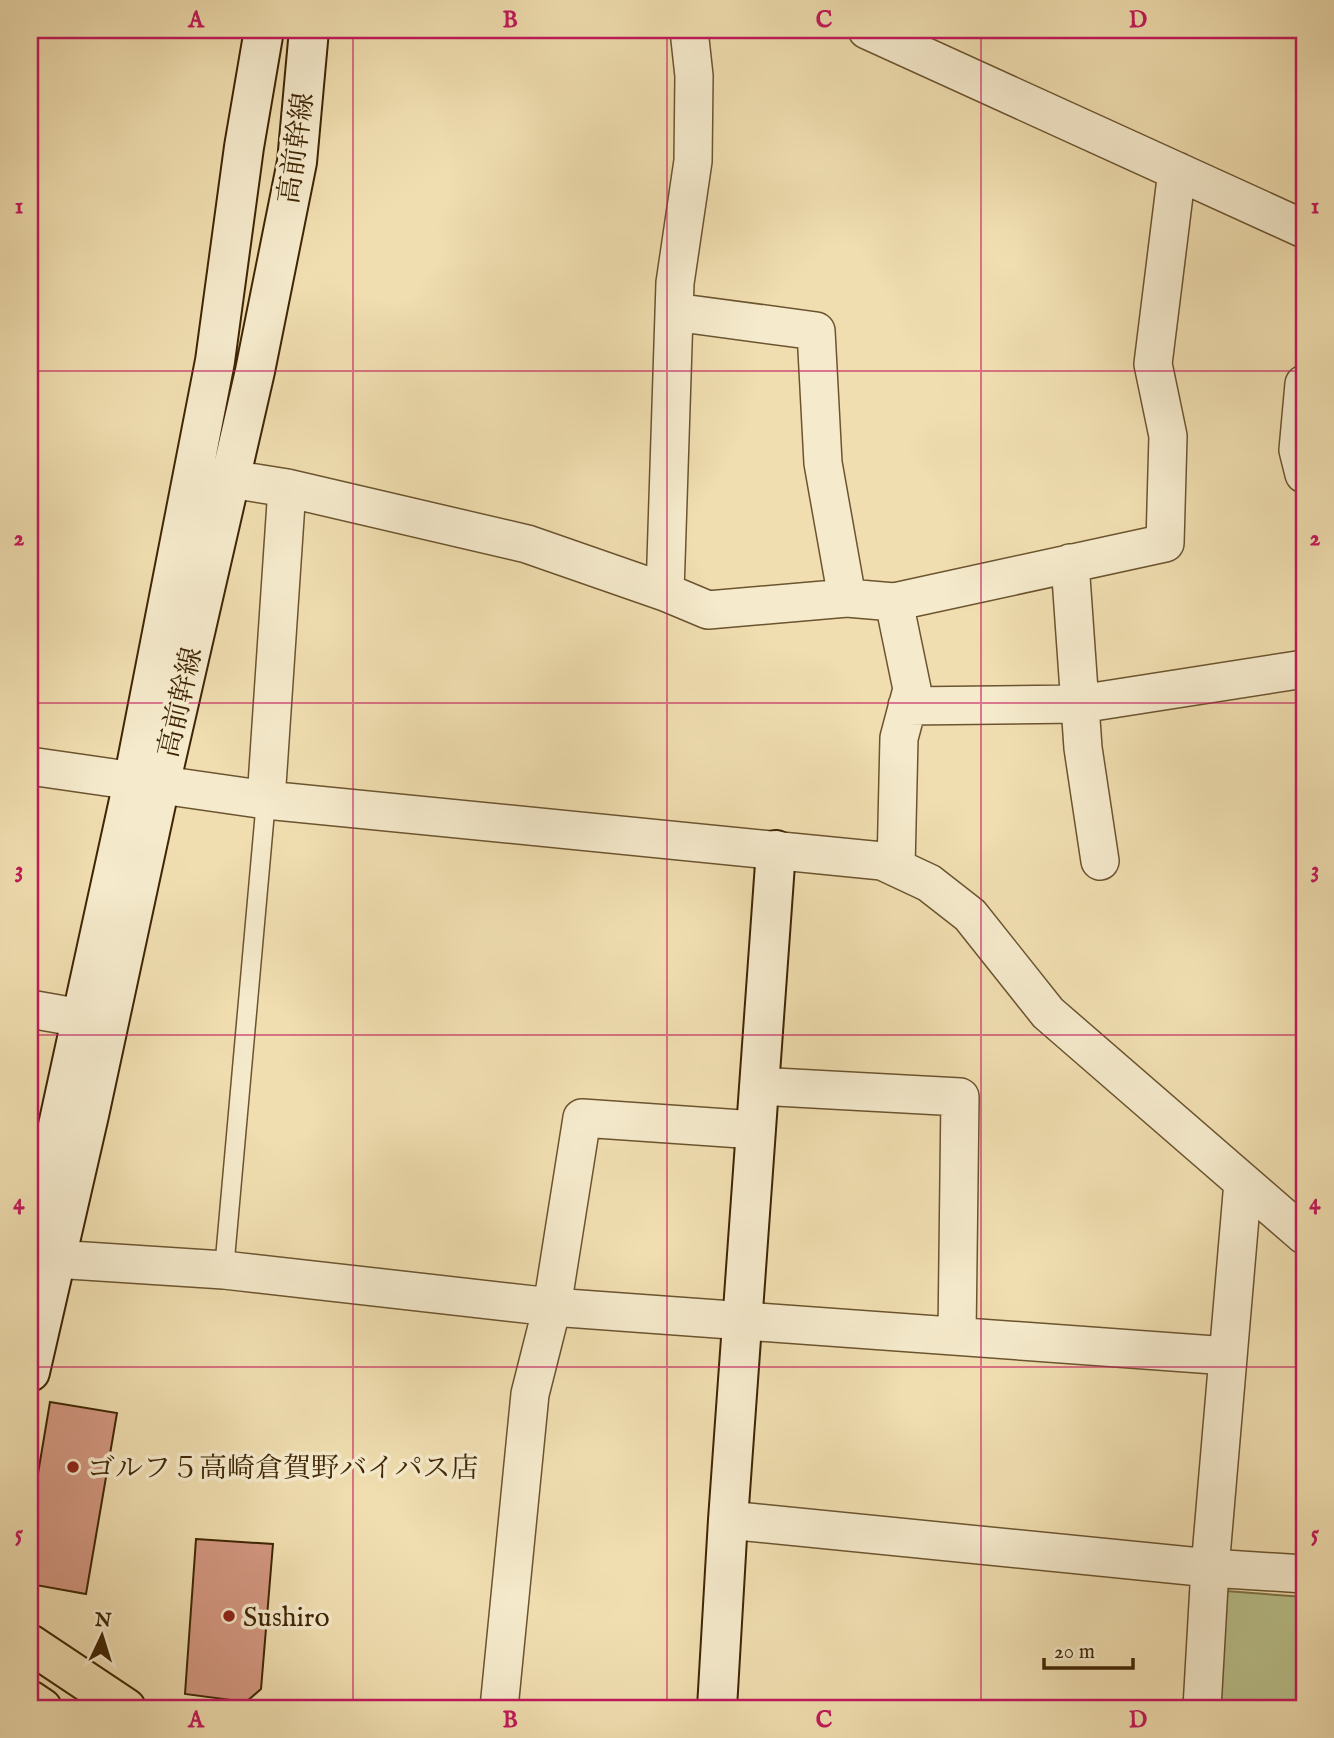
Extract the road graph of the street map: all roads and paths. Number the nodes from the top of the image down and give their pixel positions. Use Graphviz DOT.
graph roads {
  1 [pos="264,30"];
  2 [pos="309,30"];
  3 [pos="689,30"];
  4 [pos="867,30"];
  5 [pos="1177,171"];
  6 [pos="1304,229"];
  7 [pos="674,312"];
  8 [pos="1304,384"];
  9 [pos="1304,474"];
  10 [pos="230,479"];
  11 [pos="287,488"];
  12 [pos="1070,563"];
  13 [pos="665,592"];
  14 [pos="847,598"];
  15 [pos="894,602"];
  16 [pos="1304,669"];
  17 [pos="1080,704"];
  18 [pos="907,706"];
  19 [pos="30,766"];
  20 [pos="146,783"];
  21 [pos="266,800"];
  22 [pos="776,850"];
  23 [pos="1100,861"];
  24 [pos="896,867"];
  25 [pos="30,1009"];
  26 [pos="81,1018"];
  27 [pos="759,1086"];
  28 [pos="756,1130"];
  29 [pos="1243,1182"];
  30 [pos="1304,1234"];
  31 [pos="38,1255"];
  32 [pos="224,1270"];
  33 [pos="552,1307"];
  34 [pos="742,1320"];
  35 [pos="957,1336"];
  36 [pos="1228,1356"];
  37 [pos="30,1372"];
  38 [pos="728,1520"];
  39 [pos="1210,1568"];
  40 [pos="1304,1574"];
  41 [pos="30,1644"];
  42 [pos="30,1700"];
  43 [pos="42,1708"];
  44 [pos="127,1708"];
  45 [pos="499,1708"];
  46 [pos="717,1708"];
  47 [pos="1202,1708"];
  1 -- 20 [label="street, 高前幹線"];
  2 -- 10 [label="street, 高前幹線"];
  3 -- 7 [label="street"];
  4 -- 5 [label="street"];
  5 -- 6 [label="street"];
  5 -- 12 [label="street"];
  7 -- 13 [label="street"];
  7 -- 14 [label="street"];
  8 -- 9 [label="street"];
  10 -- 11 [label="street"];
  10 -- 20 [label="street, 高前幹線"];
  11 -- 13 [label="street"];
  11 -- 21 [label="street"];
  12 -- 15 [label="street"];
  12 -- 17 [label="street"];
  13 -- 14 [label="street"];
  14 -- 15 [label="street"];
  15 -- 18 [label="street"];
  16 -- 17 [label="street"];
  17 -- 18 [label="street"];
  17 -- 23 [label="street"];
  18 -- 24 [label="street"];
  19 -- 20 [label="street"];
  20 -- 21 [label="street"];
  20 -- 26 [label="street, 高前幹線"];
  20 -- 31 [label="street, 高前幹線"];
  21 -- 22 [label="street"];
  21 -- 32 [label="lane"];
  22 -- 24 [label="street"];
  22 -- 27 [label="street"];
  24 -- 29 [label="street"];
  25 -- 26 [label="street"];
  26 -- 31 [label="street, 高前幹線"];
  27 -- 28 [label="street"];
  27 -- 35 [label="street"];
  28 -- 33 [label="street"];
  28 -- 34 [label="street"];
  29 -- 30 [label="street"];
  29 -- 36 [label="street"];
  31 -- 32 [label="street"];
  31 -- 37 [label="street, 高前幹線"];
  32 -- 33 [label="street"];
  33 -- 34 [label="street"];
  33 -- 45 [label="street"];
  34 -- 35 [label="street"];
  34 -- 38 [label="street"];
  35 -- 36 [label="street"];
  36 -- 39 [label="street"];
  38 -- 39 [label="street"];
  38 -- 46 [label="street"];
  39 -- 40 [label="street"];
  39 -- 47 [label="street"];
  41 -- 44 [label="highway"];
  42 -- 43 [label="highway"];
}
